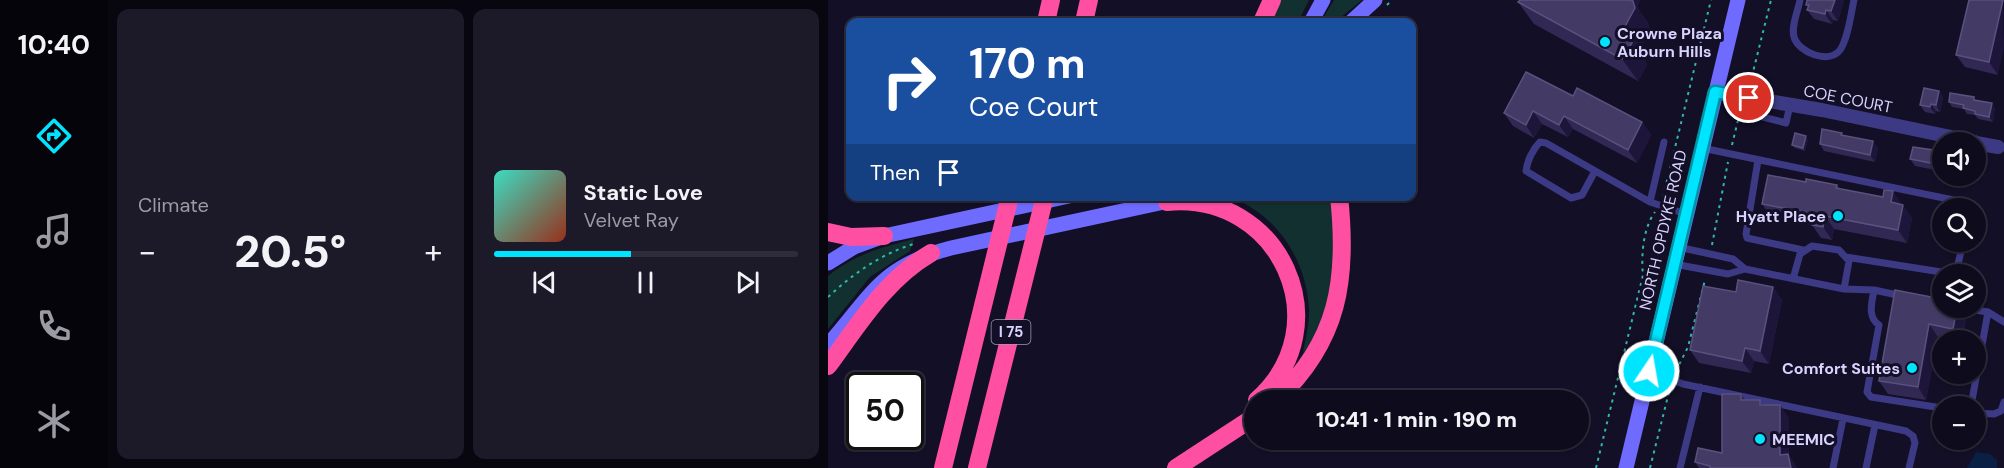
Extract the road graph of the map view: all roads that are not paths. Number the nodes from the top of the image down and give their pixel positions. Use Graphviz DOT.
graph roads {
  1 [pos="1051,0"];
  2 [pos="1089,0"];
  3 [pos="1272,0"];
  4 [pos="1323,0"];
  5 [pos="1375,0"];
  6 [pos="1738,0"];
  7 [pos="1800,0"];
  8 [pos="1854,0"];
  9 [pos="1047,18"];
  10 [pos="1085,18"];
  11 [pos="1264,18"];
  12 [pos="1313,18"];
  13 [pos="1355,18"];
  14 [pos="1715,92"];
  15 [pos="1748,98"];
  16 [pos="1790,105"];
  17 [pos="1932,134"];
  18 [pos="1664,142"];
  19 [pos="1986,145"];
  20 [pos="1701,148"];
  21 [pos="2001,148"];
  22 [pos="1758,160"];
  23 [pos="1595,171"];
  24 [pos="1943,198"];
  25 [pos="1009,201"];
  26 [pos="1044,201"];
  27 [pos="1046,201"];
  28 [pos="1166,201"];
  29 [pos="1194,201"];
  30 [pos="1339,201"];
  31 [pos="1650,202"];
  32 [pos="1686,214"];
  33 [pos="828,232"];
  34 [pos="884,236"];
  35 [pos="928,247"];
  36 [pos="1678,247"];
  37 [pos="1803,250"];
  38 [pos="1961,252"];
  39 [pos="1846,257"];
  40 [pos="828,263"];
  41 [pos="1674,264"];
  42 [pos="1745,269"];
  43 [pos="1793,279"];
  44 [pos="1844,289"];
  45 [pos="1874,290"];
  46 [pos="1898,295"];
  47 [pos="1909,297"];
  48 [pos="1896,304"];
  49 [pos="1988,312"];
  50 [pos="2004,322"];
  51 [pos="1889,324"];
  52 [pos="1879,325"];
  53 [pos="828,345"];
  54 [pos="828,366"];
  55 [pos="1649,371"];
  56 [pos="1700,387"];
  57 [pos="1266,390"];
  58 [pos="1286,390"];
  59 [pos="1973,396"];
  60 [pos="2004,402"];
  61 [pos="1932,406"];
  62 [pos="1244,412"];
  63 [pos="1986,414"];
  64 [pos="1843,418"];
  65 [pos="1244,423"];
  66 [pos="1875,425"];
  67 [pos="1197,453"];
  68 [pos="943,468"];
  69 [pos="977,468"];
  70 [pos="1176,468"];
  71 [pos="1626,468"];
  72 [pos="1680,468"];
  73 [pos="1833,468"];
  74 [pos="1866,468"];
  75 [pos="1909,468"];
  1 -- 9 [label="highway"];
  2 -- 10 [label="highway"];
  3 -- 11 [label="highway"];
  4 -- 12 [label="main road"];
  5 -- 13 [label="main road"];
  6 -- 14 [label="main road, NORTH OPDYKE ROAD"];
  7 -- 8 [label="lane"];
  14 -- 15 [label="street, COE COURT"];
  14 -- 20 [label="main road, NORTH OPDYKE ROAD"];
  15 -- 16 [label="street, COE COURT"];
  15 -- 16 [label="lane"];
  16 -- 17 [label="street, COE COURT"];
  18 -- 31 [label="lane"];
  19 -- 21 [label="street, COE COURT"];
  20 -- 22 [label="lane"];
  20 -- 32 [label="main road, NORTH OPDYKE ROAD"];
  22 -- 24 [label="lane"];
  22 -- 37 [label="lane"];
  23 -- 23 [label="lane"];
  23 -- 31 [label="lane"];
  25 -- 68 [label="highway, I 75"];
  26 -- 69 [label="highway, I 75"];
  27 -- 34 [label="main road"];
  28 -- 35 [label="main road"];
  29 -- 57 [label="highway"];
  30 -- 58 [label="highway"];
  31 -- 32 [label="lane"];
  32 -- 36 [label="main road, NORTH OPDYKE ROAD"];
  33 -- 34 [label="highway"];
  34 -- 40 [label="main road"];
  35 -- 53 [label="main road"];
  35 -- 54 [label="highway"];
  36 -- 41 [label="main road, NORTH OPDYKE ROAD"];
  36 -- 42 [label="lane"];
  37 -- 39 [label="lane"];
  37 -- 43 [label="lane"];
  38 -- 39 [label="lane"];
  39 -- 44 [label="lane"];
  41 -- 42 [label="lane"];
  41 -- 55 [label="main road, NORTH OPDYKE ROAD"];
  42 -- 43 [label="lane"];
  43 -- 44 [label="lane"];
  44 -- 45 [label="lane"];
  45 -- 46 [label="lane"];
  45 -- 52 [label="lane"];
  46 -- 47 [label="lane"];
  46 -- 48 [label="lane"];
  49 -- 50 [label="lane"];
  49 -- 59 [label="lane"];
  51 -- 52 [label="lane"];
  52 -- 61 [label="lane"];
  55 -- 56 [label="lane"];
  55 -- 71 [label="main road, NORTH OPDYKE ROAD"];
  56 -- 64 [label="lane"];
  56 -- 72 [label="lane"];
  60 -- 63 [label="lane"];
  62 -- 67 [label="highway"];
  64 -- 66 [label="lane"];
  64 -- 73 [label="lane"];
  65 -- 67 [label="highway"];
  66 -- 74 [label="lane"];
  66 -- 75 [label="lane"];
  67 -- 70 [label="highway"];
}
